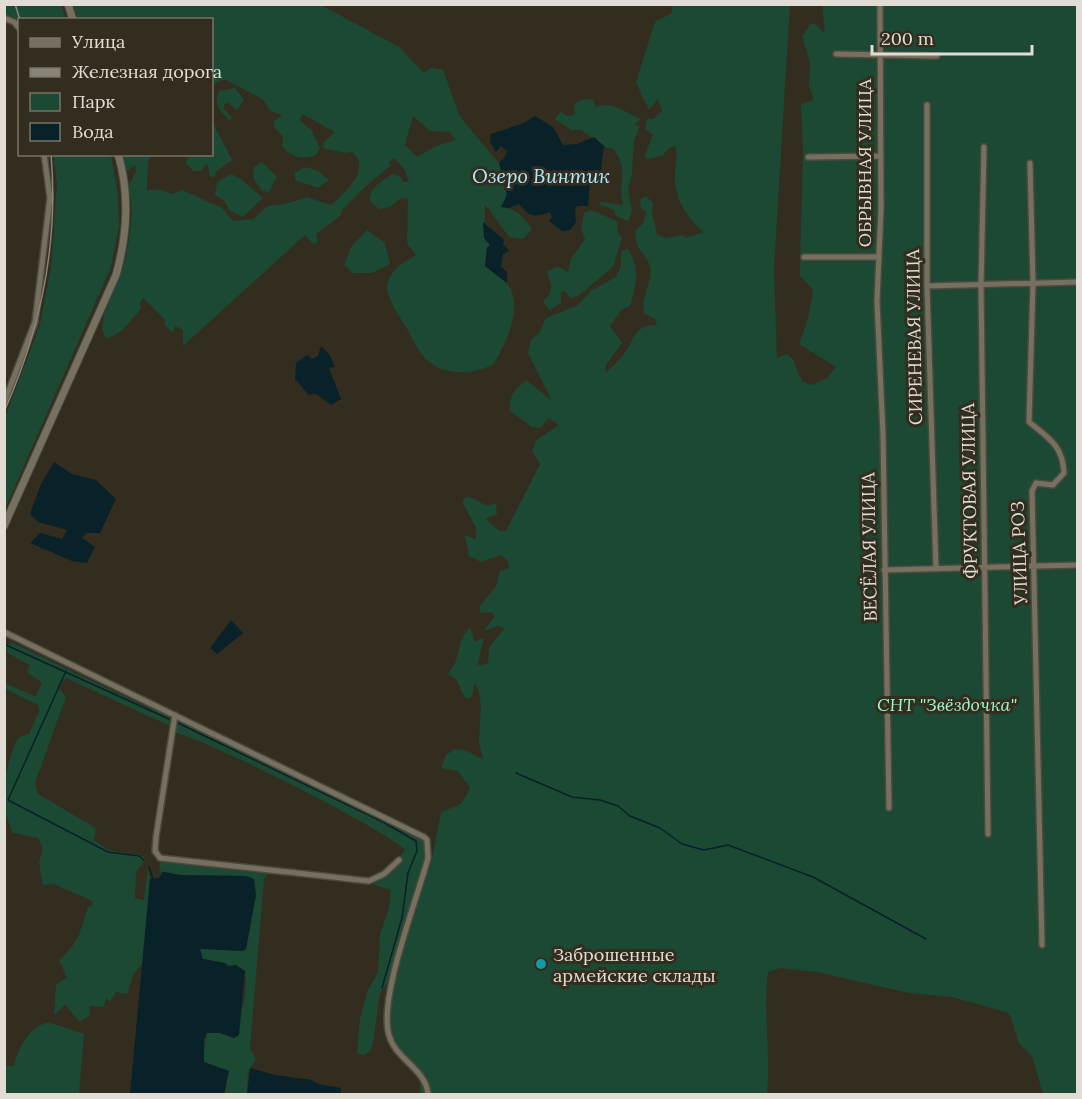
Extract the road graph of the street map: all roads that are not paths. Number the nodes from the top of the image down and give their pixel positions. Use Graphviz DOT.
graph roads {
  1 [pos="880,4"];
  2 [pos="4,18"];
  3 [pos="18,27"];
  4 [pos="836,54"];
  5 [pos="879,54"];
  6 [pos="937,56"];
  7 [pos="927,105"];
  8 [pos="984,147"];
  9 [pos="44,156"];
  10 [pos="118,156"];
  11 [pos="881,156"];
  12 [pos="808,157"];
  13 [pos="1030,163"];
  14 [pos="804,257"];
  15 [pos="879,257"];
  16 [pos="1077,282"];
  17 [pos="1032,283"];
  18 [pos="879,286"];
  19 [pos="927,286"];
  20 [pos="981,286"];
  21 [pos="4,403"];
  22 [pos="4,526"];
  23 [pos="1077,565"];
  24 [pos="1035,566"];
  25 [pos="985,568"];
  26 [pos="936,569"];
  27 [pos="884,570"];
  28 [pos="4,632"];
  29 [pos="175,715"];
  30 [pos="889,808"];
  31 [pos="988,834"];
  32 [pos="399,860"];
  33 [pos="1042,945"];
  34 [pos="428,1095"];
  1 -- 5 [label="street, ОБРЫВНАЯ УЛИЦА"];
  2 -- 3 [label="street"];
  4 -- 5 [label="street"];
  5 -- 6 [label="street"];
  5 -- 11 [label="street, ОБРЫВНАЯ УЛИЦА"];
  7 -- 19 [label="street, СИРЕНЕВАЯ УЛИЦА"];
  8 -- 20 [label="street, ФРУКТОВАЯ УЛИЦА"];
  9 -- 21 [label="street"];
  10 -- 22 [label="main road"];
  11 -- 12 [label="street"];
  11 -- 15 [label="street, ОБРЫВНАЯ УЛИЦА"];
  13 -- 17 [label="street, УЛИЦА РОЗ"];
  14 -- 15 [label="street"];
  15 -- 18 [label="street, ОБРЫВНАЯ УЛИЦА"];
  16 -- 17 [label="street"];
  17 -- 20 [label="street"];
  17 -- 24 [label="street, УЛИЦА РОЗ"];
  18 -- 27 [label="street, ВЕСЁЛАЯ УЛИЦА"];
  19 -- 20 [label="street"];
  19 -- 26 [label="street, СИРЕНЕВАЯ УЛИЦА"];
  20 -- 25 [label="street, ФРУКТОВАЯ УЛИЦА"];
  23 -- 24 [label="street"];
  24 -- 25 [label="street"];
  24 -- 33 [label="street, УЛИЦА РОЗ"];
  25 -- 26 [label="street"];
  25 -- 31 [label="street, ФРУКТОВАЯ УЛИЦА"];
  26 -- 27 [label="street"];
  27 -- 30 [label="street, ВЕСЁЛАЯ УЛИЦА"];
  28 -- 29 [label="street"];
  29 -- 32 [label="street"];
  29 -- 34 [label="street"];
}
